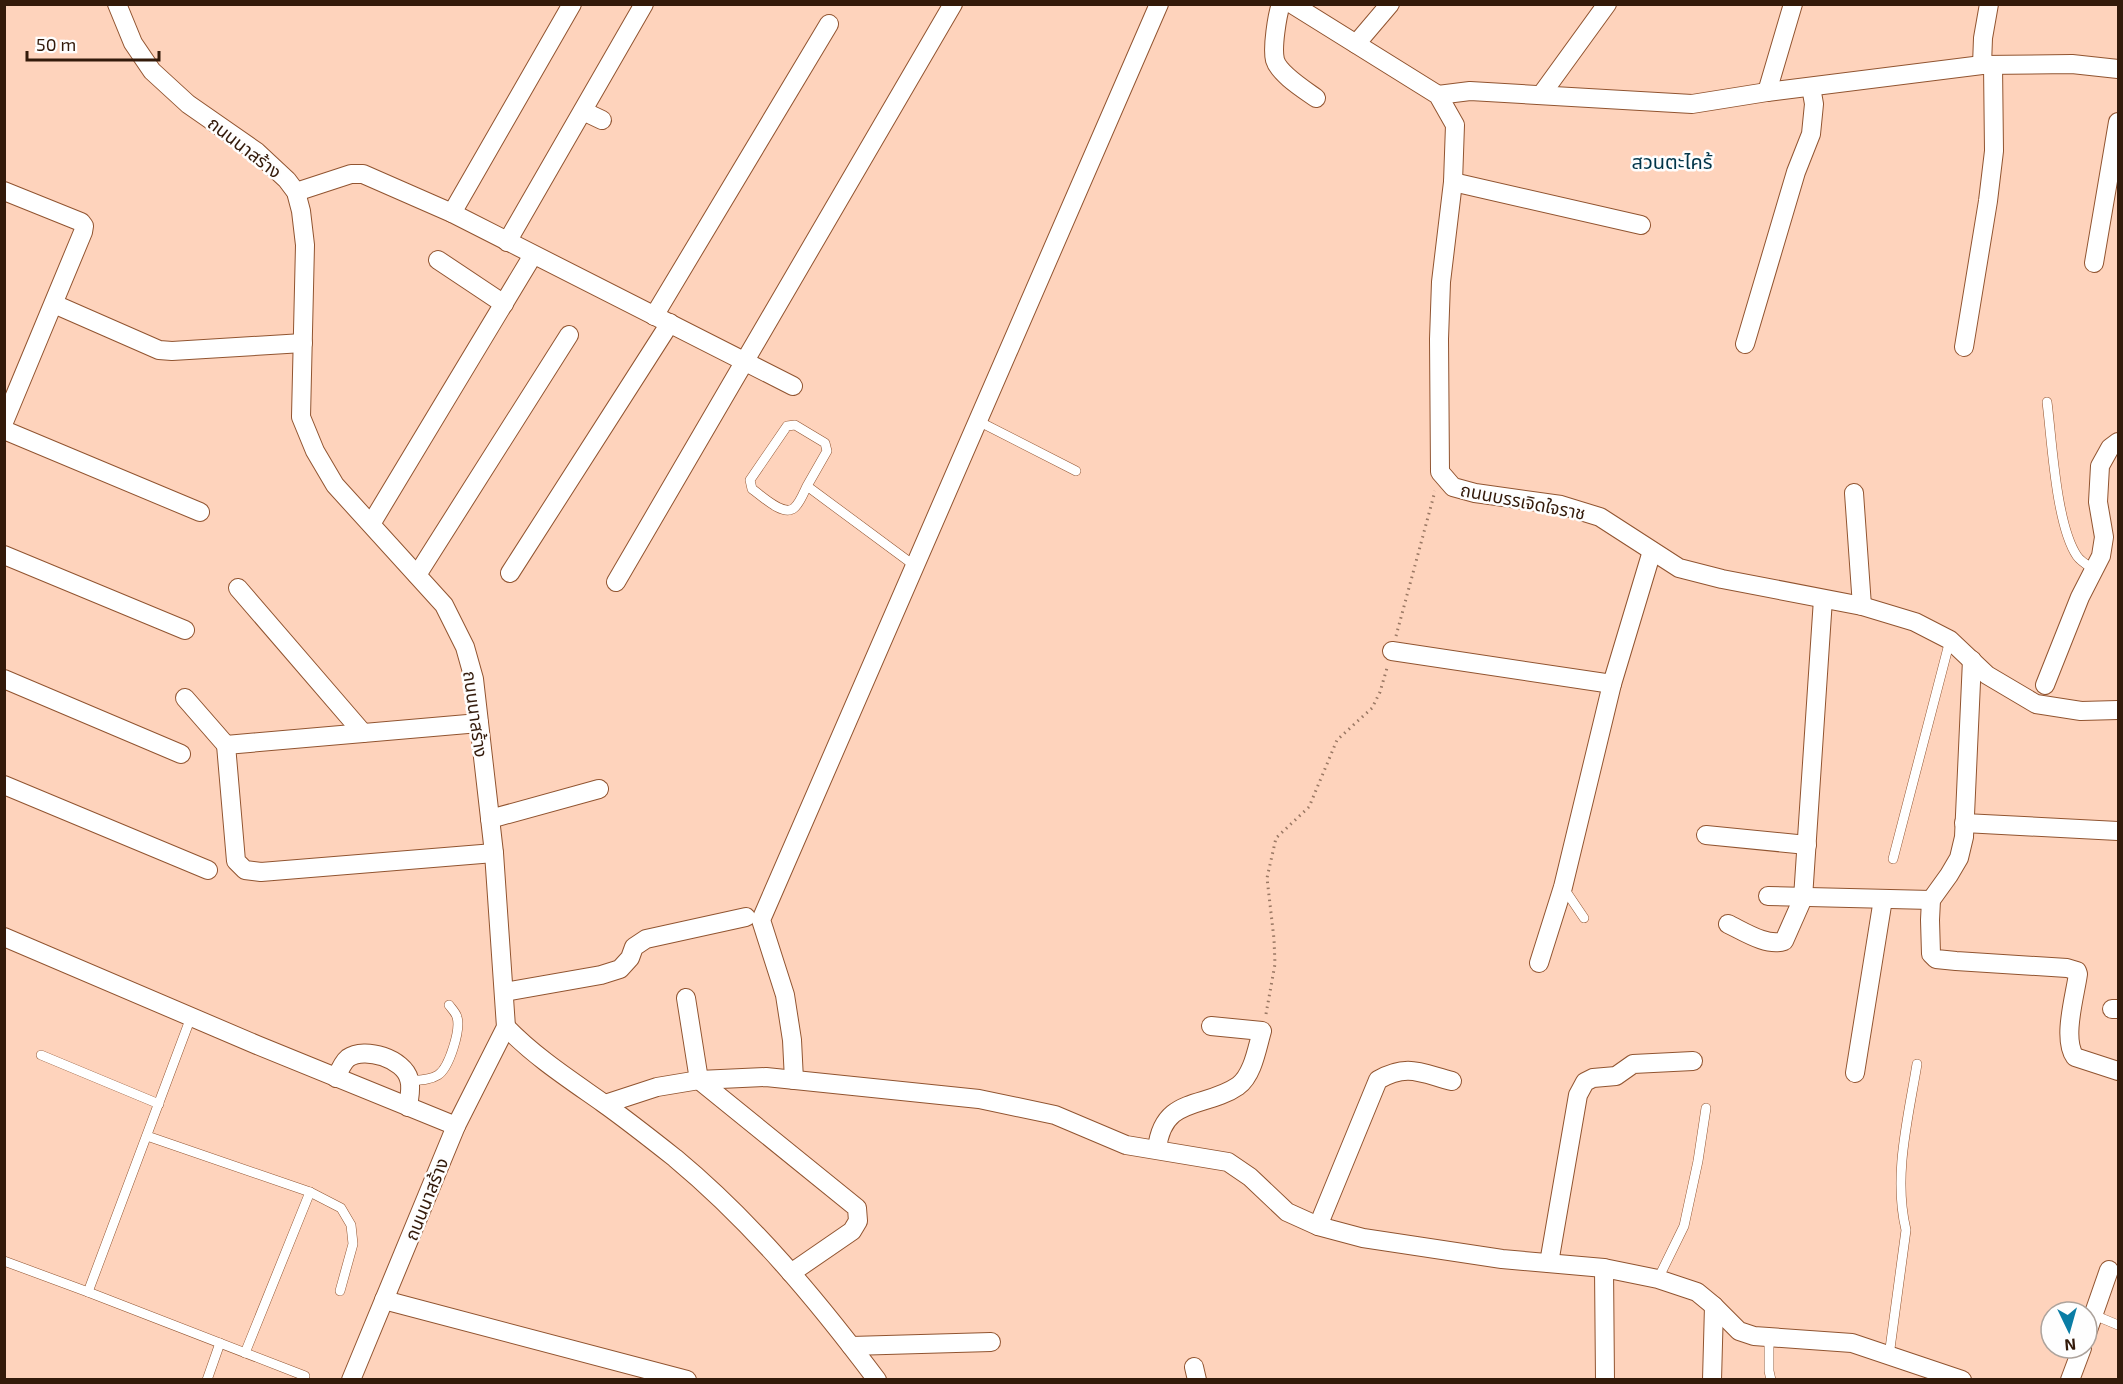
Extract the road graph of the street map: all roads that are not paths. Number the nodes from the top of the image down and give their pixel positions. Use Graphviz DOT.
graph roads {
  1 [pos="117,4"];
  2 [pos="573,4"];
  3 [pos="644,4"];
  4 [pos="953,4"];
  5 [pos="1159,4"];
  6 [pos="1281,4"];
  7 [pos="1292,4"];
  8 [pos="1390,4"];
  9 [pos="1607,4"];
  10 [pos="1794,4"];
  11 [pos="1989,4"];
  12 [pos="829,24"];
  13 [pos="1356,44"];
  14 [pos="1987,65"];
  15 [pos="2118,69"];
  16 [pos="1811,87"];
  17 [pos="1767,93"];
  18 [pos="1438,95"];
  19 [pos="1541,95"];
  20 [pos="1316,98"];
  21 [pos="583,111"];
  22 [pos="602,120"];
  23 [pos="2118,122"];
  24 [pos="1453,182"];
  25 [pos="4,191"];
  26 [pos="296,192"];
  27 [pos="452,213"];
  28 [pos="1641,225"];
  29 [pos="507,242"];
  30 [pos="533,255"];
  31 [pos="438,260"];
  32 [pos="2094,263"];
  33 [pos="54,304"];
  34 [pos="504,304"];
  35 [pos="662,320"];
  36 [pos="569,335"];
  37 [pos="303,343"];
  38 [pos="1745,344"];
  39 [pos="1964,347"];
  40 [pos="744,362"];
  41 [pos="792,386"];
  42 [pos="2047,402"];
  43 [pos="978,421"];
  44 [pos="4,422"];
  45 [pos="4,430"];
  46 [pos="2118,442"];
  47 [pos="1076,471"];
  48 [pos="807,486"];
  49 [pos="1854,493"];
  50 [pos="200,512"];
  51 [pos="371,524"];
  52 [pos="1652,552"];
  53 [pos="4,555"];
  54 [pos="915,566"];
  55 [pos="2095,570"];
  56 [pos="510,573"];
  57 [pos="417,575"];
  58 [pos="616,582"];
  59 [pos="238,588"];
  60 [pos="1823,599"];
  61 [pos="1862,606"];
  62 [pos="185,630"];
  63 [pos="1950,640"];
  64 [pos="1392,651"];
  65 [pos="1972,660"];
  66 [pos="4,679"];
  67 [pos="1612,684"];
  68 [pos="2045,685"];
  69 [pos="185,698"];
  70 [pos="2118,710"];
  71 [pos="479,723"];
  72 [pos="363,733"];
  73 [pos="226,745"];
  74 [pos="181,754"];
  75 [pos="4,785"];
  76 [pos="599,789"];
  77 [pos="490,819"];
  78 [pos="1964,823"];
  79 [pos="2118,831"];
  80 [pos="1706,835"];
  81 [pos="1807,845"];
  82 [pos="494,853"];
  83 [pos="1893,859"];
  84 [pos="208,870"];
  85 [pos="1563,887"];
  86 [pos="1768,896"];
  87 [pos="1803,898"];
  88 [pos="1883,899"];
  89 [pos="1931,900"];
  90 [pos="747,917"];
  91 [pos="1584,918"];
  92 [pos="1728,924"];
  93 [pos="4,937"];
  94 [pos="1539,963"];
  95 [pos="504,992"];
  96 [pos="686,998"];
  97 [pos="449,1005"];
  98 [pos="191,1017"];
  99 [pos="1211,1026"];
  100 [pos="506,1028"];
  101 [pos="41,1055"];
  102 [pos="1693,1060"];
  103 [pos="1917,1064"];
  104 [pos="2118,1071"];
  105 [pos="1855,1073"];
  106 [pos="336,1078"];
  107 [pos="699,1080"];
  108 [pos="794,1080"];
  109 [pos="410,1081"];
  110 [pos="1452,1081"];
  111 [pos="159,1104"];
  112 [pos="605,1104"];
  113 [pos="408,1107"];
  114 [pos="1706,1108"];
  115 [pos="456,1126"];
  116 [pos="147,1136"];
  117 [pos="1157,1149"];
  118 [pos="310,1192"];
  119 [pos="1318,1226"];
  120 [pos="4,1261"];
  121 [pos="1549,1263"];
  122 [pos="1604,1268"];
  123 [pos="2109,1270"];
  124 [pos="790,1273"];
  125 [pos="1658,1279"];
  126 [pos="340,1291"];
  127 [pos="88,1292"];
  128 [pos="384,1300"];
  129 [pos="2099,1300"];
  130 [pos="1714,1306"];
  131 [pos="2099,1317"];
  132 [pos="2118,1325"];
  133 [pos="1768,1337"];
  134 [pos="991,1342"];
  135 [pos="220,1343"];
  136 [pos="852,1346"];
  137 [pos="246,1353"];
  138 [pos="1889,1356"];
  139 [pos="2078,1360"];
  140 [pos="305,1376"];
  141 [pos="207,1380"];
  142 [pos="351,1380"];
  143 [pos="687,1380"];
  144 [pos="877,1380"];
  145 [pos="1605,1380"];
  146 [pos="1712,1380"];
  147 [pos="1771,1380"];
  148 [pos="1962,1380"];
  149 [pos="2070,1380"];
  1 -- 26 [label="street, ถนนนาสร้าง"];
  2 -- 27 [label="street"];
  3 -- 21 [label="street"];
  4 -- 40 [label="street"];
  5 -- 43 [label="street"];
  6 -- 20 [label="street"];
  7 -- 13 [label="street, ถนนบรรเจิดใจราช"];
  8 -- 13 [label="street"];
  9 -- 19 [label="street"];
  10 -- 17 [label="street"];
  11 -- 14 [label="street"];
  12 -- 35 [label="street"];
  13 -- 18 [label="street, ถนนบรรเจิดใจราช"];
  14 -- 15 [label="street"];
  14 -- 16 [label="street"];
  14 -- 39 [label="street"];
  16 -- 17 [label="street"];
  16 -- 38 [label="street"];
  17 -- 19 [label="street"];
  18 -- 19 [label="street"];
  18 -- 24 [label="street, ถนนบรรเจิดใจราช"];
  21 -- 22 [label="street"];
  21 -- 29 [label="street"];
  23 -- 32 [label="street"];
  24 -- 28 [label="street"];
  24 -- 52 [label="street, ถนนบรรเจิดใจราช"];
  25 -- 33 [label="street"];
  26 -- 27 [label="street"];
  26 -- 37 [label="street, ถนนนาสร้าง"];
  27 -- 29 [label="street"];
  29 -- 30 [label="street"];
  30 -- 34 [label="street"];
  30 -- 35 [label="street"];
  31 -- 34 [label="street"];
  33 -- 37 [label="street"];
  33 -- 44 [label="street"];
  34 -- 51 [label="street"];
  35 -- 40 [label="street"];
  35 -- 56 [label="street"];
  36 -- 57 [label="street"];
  37 -- 51 [label="street, ถนนนาสร้าง"];
  40 -- 41 [label="street"];
  40 -- 58 [label="street"];
  42 -- 55 [label="lane"];
  43 -- 47 [label="lane"];
  43 -- 54 [label="street"];
  45 -- 50 [label="street"];
  46 -- 55 [label="street"];
  48 -- 48 [label="lane"];
  48 -- 54 [label="lane"];
  49 -- 61 [label="street"];
  51 -- 57 [label="street, ถนนนาสร้าง"];
  52 -- 60 [label="street, ถนนบรรเจิดใจราช"];
  52 -- 67 [label="street"];
  53 -- 62 [label="street"];
  54 -- 108 [label="street"];
  55 -- 68 [label="street"];
  57 -- 71 [label="street, ถนนนาสร้าง"];
  59 -- 72 [label="street"];
  60 -- 61 [label="street, ถนนบรรเจิดใจราช"];
  60 -- 81 [label="street"];
  61 -- 63 [label="street, ถนนบรรเจิดใจราช"];
  63 -- 65 [label="street, ถนนบรรเจิดใจราช"];
  63 -- 83 [label="lane"];
  64 -- 67 [label="street"];
  65 -- 70 [label="street, ถนนบรรเจิดใจราช"];
  65 -- 78 [label="street"];
  66 -- 74 [label="street"];
  67 -- 85 [label="street"];
  69 -- 73 [label="street"];
  71 -- 72 [label="street"];
  71 -- 77 [label="street, ถนนนาสร้าง"];
  72 -- 73 [label="street"];
  73 -- 82 [label="street"];
  75 -- 84 [label="street"];
  76 -- 77 [label="street"];
  77 -- 82 [label="street, ถนนนาสร้าง"];
  78 -- 79 [label="street"];
  78 -- 89 [label="street"];
  80 -- 81 [label="street"];
  81 -- 87 [label="street"];
  82 -- 95 [label="street, ถนนนาสร้าง"];
  85 -- 91 [label="lane"];
  85 -- 94 [label="street"];
  86 -- 87 [label="street"];
  87 -- 88 [label="street"];
  87 -- 92 [label="street"];
  88 -- 89 [label="street"];
  88 -- 105 [label="street"];
  89 -- 104 [label="street"];
  90 -- 95 [label="street"];
  93 -- 98 [label="street"];
  95 -- 100 [label="street, ถนนนาสร้าง"];
  96 -- 107 [label="street"];
  97 -- 109 [label="lane"];
  98 -- 106 [label="street"];
  98 -- 111 [label="lane"];
  99 -- 117 [label="street"];
  100 -- 112 [label="street"];
  100 -- 115 [label="street, ถนนนาสร้าง"];
  101 -- 111 [label="lane"];
  102 -- 121 [label="street"];
  103 -- 138 [label="lane"];
  106 -- 109 [label="street"];
  106 -- 113 [label="street"];
  107 -- 108 [label="street"];
  107 -- 112 [label="street"];
  107 -- 124 [label="street"];
  108 -- 117 [label="street"];
  109 -- 113 [label="street"];
  110 -- 119 [label="street"];
  111 -- 116 [label="lane"];
  112 -- 124 [label="street"];
  113 -- 115 [label="street"];
  114 -- 125 [label="lane"];
  115 -- 128 [label="street, ถนนนาสร้าง"];
  116 -- 118 [label="lane"];
  116 -- 127 [label="lane"];
  117 -- 119 [label="street"];
  118 -- 126 [label="lane"];
  118 -- 137 [label="lane"];
  119 -- 121 [label="street"];
  120 -- 127 [label="lane"];
  121 -- 122 [label="street"];
  122 -- 125 [label="street"];
  122 -- 145 [label="street"];
  123 -- 129 [label="street"];
  124 -- 136 [label="street"];
  125 -- 130 [label="street"];
  127 -- 135 [label="lane"];
  128 -- 142 [label="street, ถนนนาสร้าง"];
  128 -- 143 [label="street"];
  130 -- 133 [label="street"];
  130 -- 146 [label="street"];
  131 -- 132 [label="lane"];
  133 -- 138 [label="street"];
  133 -- 147 [label="lane"];
  134 -- 136 [label="street"];
  135 -- 137 [label="lane"];
  135 -- 141 [label="lane"];
  136 -- 144 [label="street"];
  137 -- 140 [label="lane"];
  138 -- 148 [label="street"];
  139 -- 149 [label="street"];
}
